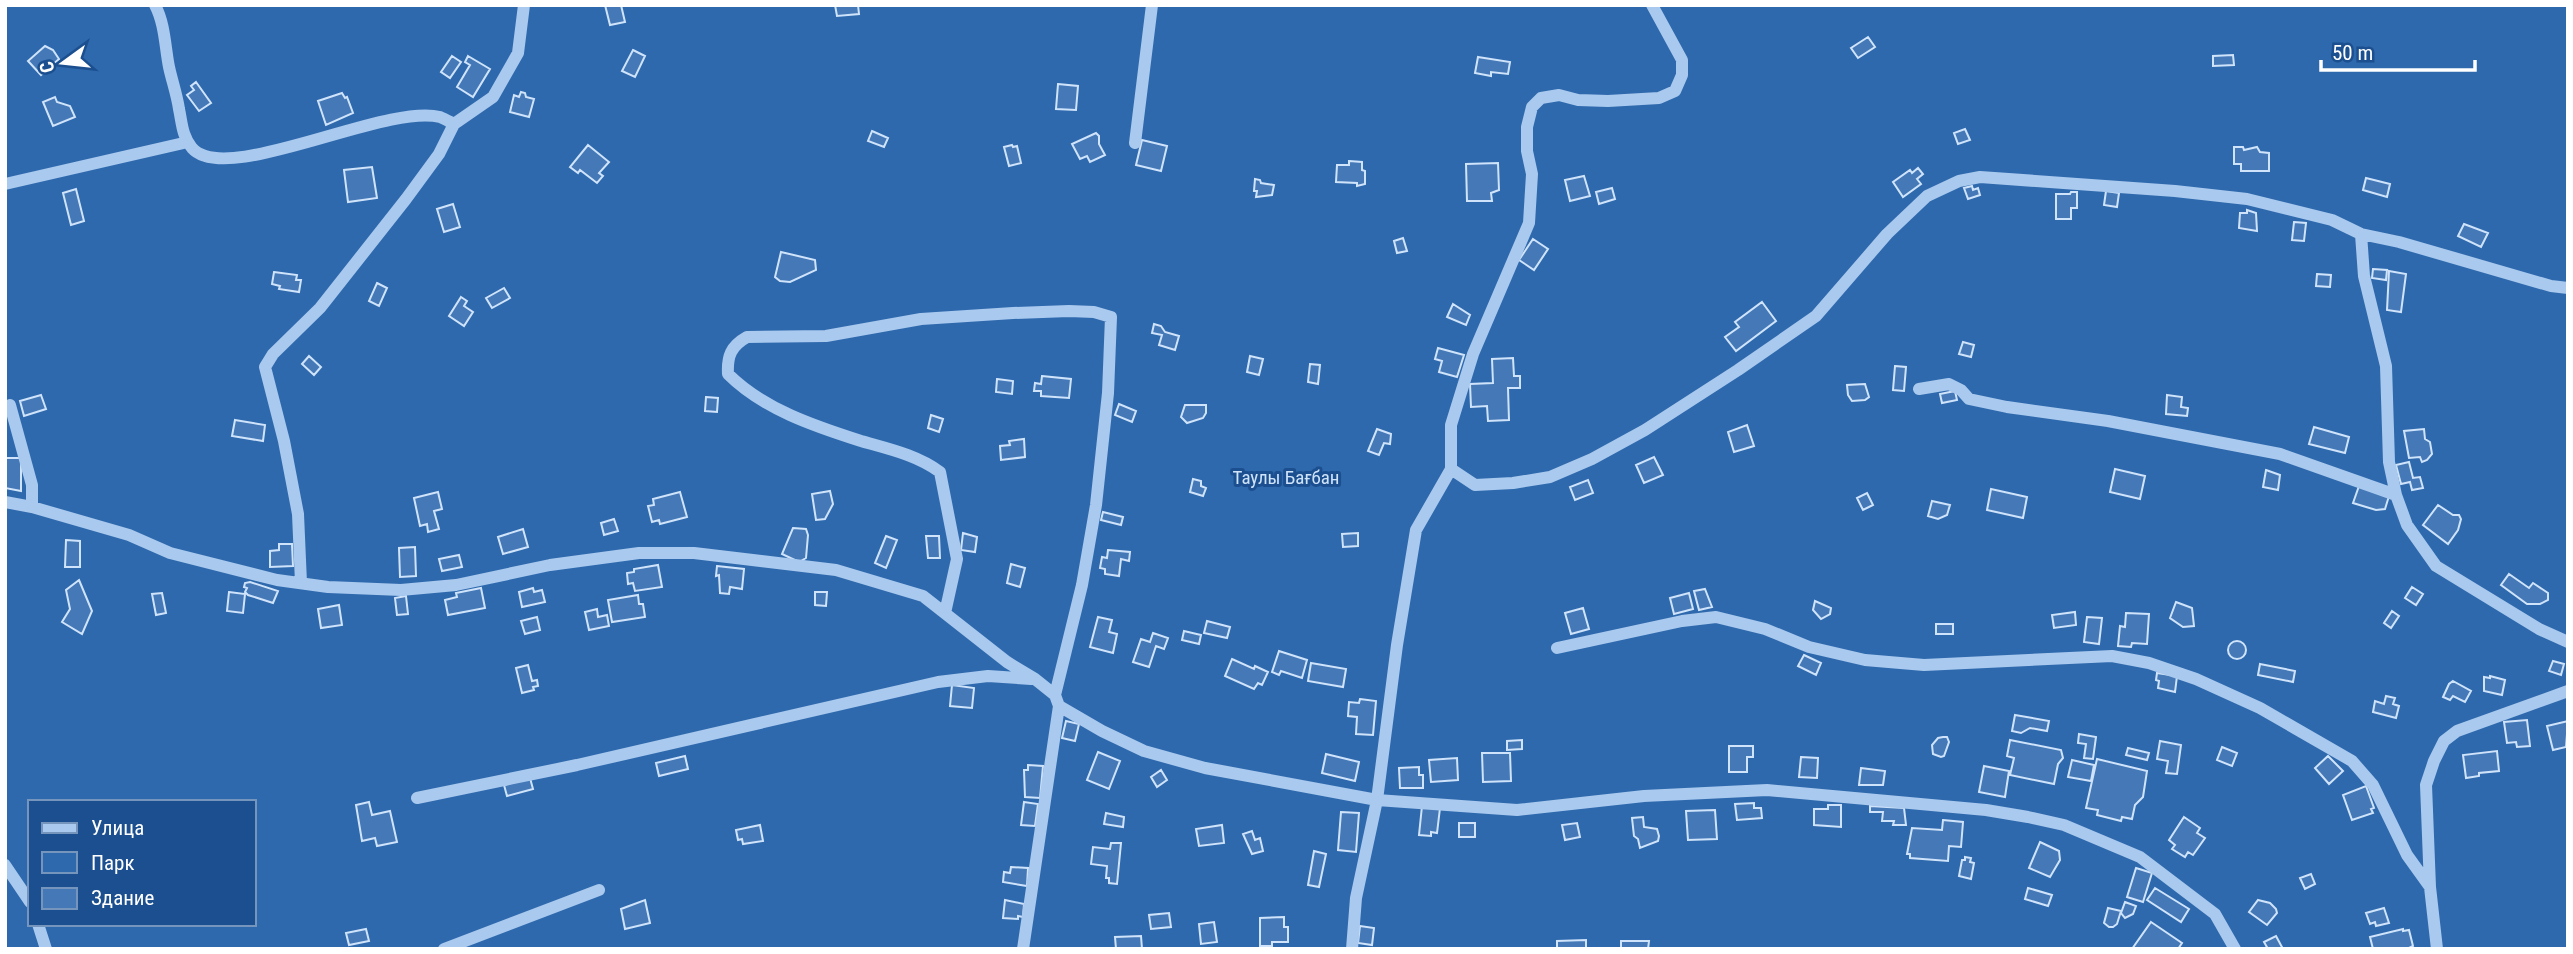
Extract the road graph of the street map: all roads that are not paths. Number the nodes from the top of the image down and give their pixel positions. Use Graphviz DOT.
graph roads {
  1 [pos="155,5"];
  2 [pos="524,5"];
  3 [pos="1152,5"];
  4 [pos="1652,5"];
  5 [pos="454,124"];
  6 [pos="188,142"];
  7 [pos="1135,143"];
  8 [pos="5,184"];
  9 [pos="2361,234"];
  10 [pos="2568,288"];
  11 [pos="1919,389"];
  12 [pos="10,405"];
  13 [pos="1451,469"];
  14 [pos="2396,495"];
  15 [pos="5,502"];
  16 [pos="32,506"];
  17 [pos="301,583"];
  18 [pos="946,613"];
  19 [pos="2568,642"];
  20 [pos="1557,648"];
  21 [pos="1035,679"];
  22 [pos="2568,691"];
  23 [pos="1057,701"];
  24 [pos="417,798"];
  25 [pos="1377,800"];
  26 [pos="5,865"];
  27 [pos="2430,887"];
  28 [pos="599,890"];
  29 [pos="28,899"];
  30 [pos="39,926"];
  31 [pos="46,949"];
  32 [pos="444,949"];
  33 [pos="1023,949"];
  34 [pos="1352,949"];
  35 [pos="2235,949"];
  36 [pos="2437,949"];
  1 -- 6 [label="street"];
  2 -- 5 [label="street"];
  3 -- 7 [label="street"];
  4 -- 13 [label="street"];
  5 -- 6 [label="street"];
  5 -- 17 [label="street"];
  6 -- 8 [label="street"];
  9 -- 10 [label="street"];
  9 -- 13 [label="street"];
  9 -- 14 [label="street"];
  11 -- 14 [label="street"];
  12 -- 16 [label="street"];
  13 -- 25 [label="street"];
  14 -- 19 [label="street"];
  15 -- 16 [label="street"];
  16 -- 17 [label="street"];
  17 -- 18 [label="street"];
  18 -- 21 [label="street"];
  18 -- 23 [label="street"];
  20 -- 27 [label="street"];
  21 -- 23 [label="street"];
  21 -- 24 [label="street"];
  22 -- 27 [label="street"];
  23 -- 25 [label="street"];
  23 -- 33 [label="street"];
  25 -- 34 [label="street"];
  25 -- 35 [label="street"];
  26 -- 29 [label="street"];
  27 -- 36 [label="street"];
  28 -- 32 [label="street"];
  30 -- 31 [label="street"];
}
